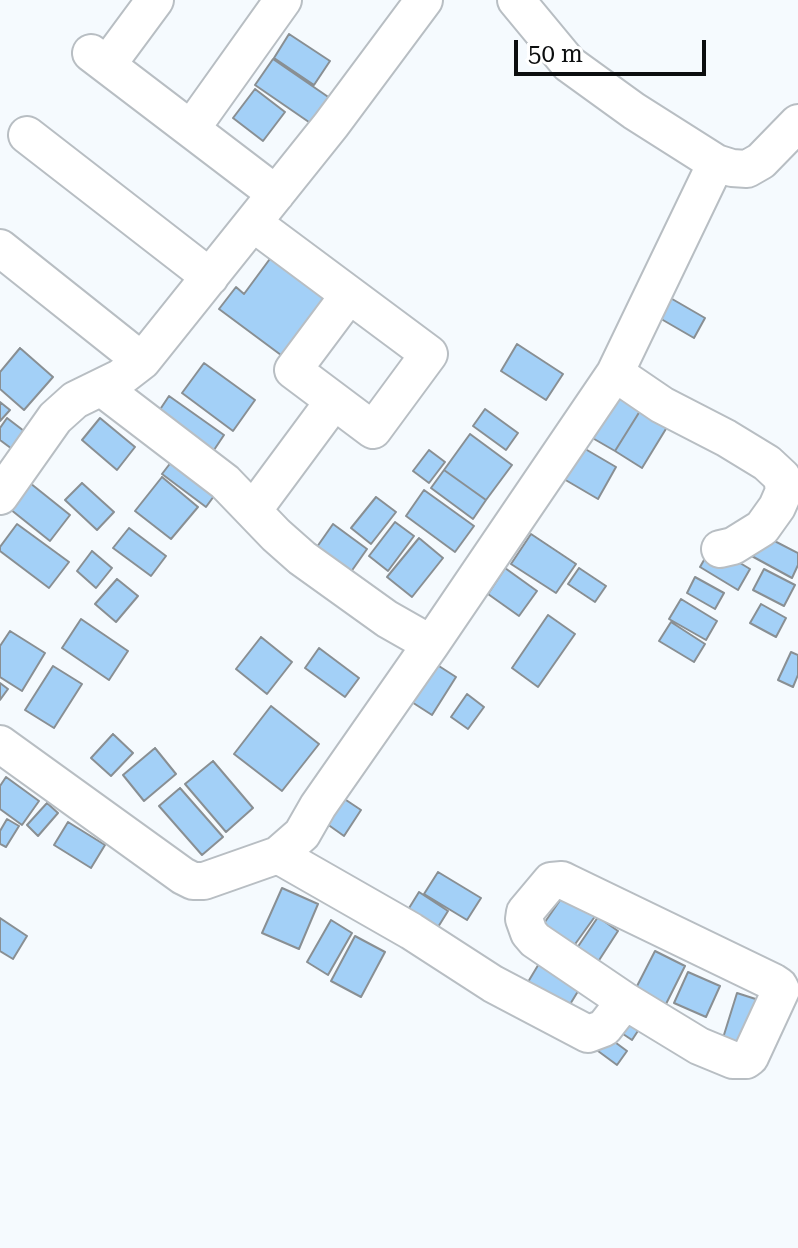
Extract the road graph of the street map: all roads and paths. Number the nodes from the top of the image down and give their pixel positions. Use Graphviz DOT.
graph roads {
  1 [pos="155,0"];
  2 [pos="283,0"];
  3 [pos="424,0"];
  4 [pos="516,0"];
  5 [pos="798,123"];
  6 [pos="191,129"];
  7 [pos="27,135"];
  8 [pos="716,163"];
  9 [pos="276,194"];
  10 [pos="253,223"];
  11 [pos="0,248"];
  12 [pos="210,277"];
  13 [pos="349,295"];
  14 [pos="142,361"];
  15 [pos="615,373"];
  16 [pos="102,388"];
  17 [pos="334,401"];
  18 [pos="0,496"];
  19 [pos="260,501"];
  20 [pos="720,549"];
  21 [pos="431,644"];
  22 [pos="0,744"];
  23 [pos="278,855"];
  24 [pos="625,1001"];
  1 -- 6 [label="street"];
  2 -- 6 [label="street"];
  3 -- 9 [label="street"];
  4 -- 8 [label="street"];
  5 -- 8 [label="street"];
  6 -- 9 [label="street"];
  7 -- 12 [label="street"];
  8 -- 15 [label="street"];
  9 -- 10 [label="street"];
  10 -- 12 [label="street"];
  10 -- 13 [label="street"];
  11 -- 14 [label="street"];
  12 -- 14 [label="street"];
  13 -- 17 [label="street"];
  13 -- 17 [label="street"];
  14 -- 16 [label="street"];
  15 -- 20 [label="street"];
  15 -- 21 [label="street"];
  16 -- 18 [label="street"];
  16 -- 21 [label="street"];
  17 -- 19 [label="street"];
  21 -- 23 [label="street"];
  22 -- 23 [label="street"];
  23 -- 24 [label="street"];
  24 -- 24 [label="street"];
}
